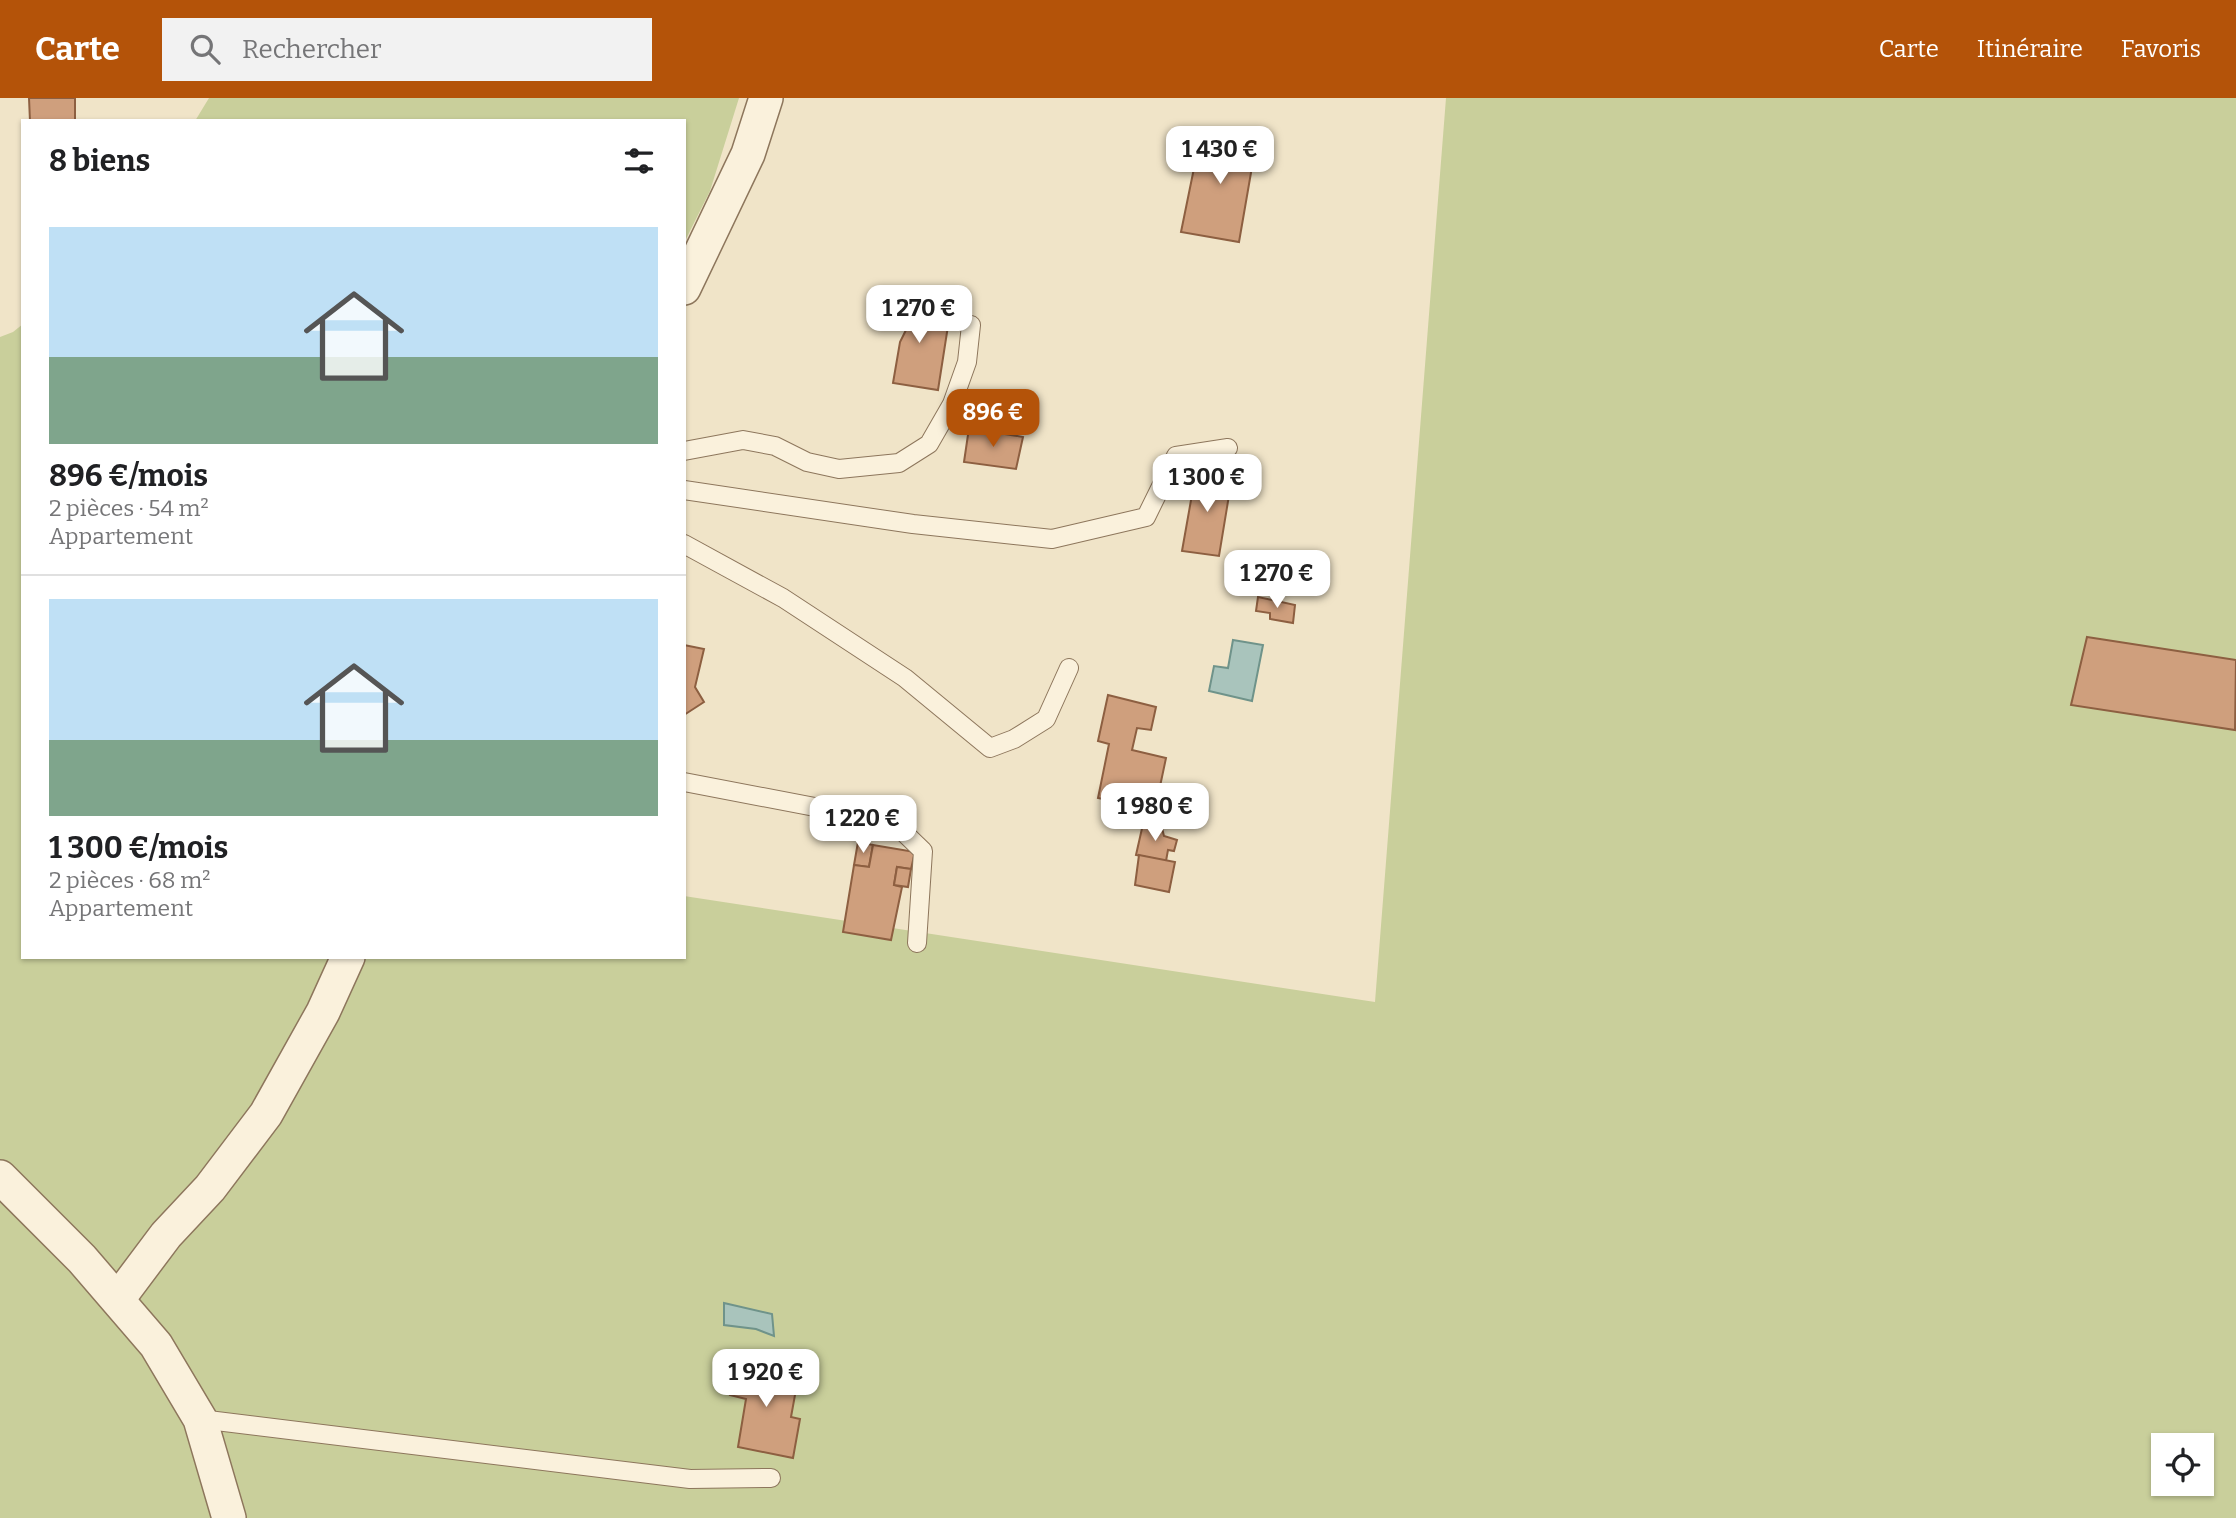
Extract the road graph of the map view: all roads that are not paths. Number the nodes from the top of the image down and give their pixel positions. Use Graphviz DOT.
graph roads {
  1 [pos="766,98"];
  2 [pos="686,284"];
  3 [pos="971,326"];
  4 [pos="1228,448"];
  5 [pos="686,451"];
  6 [pos="686,490"];
  7 [pos="686,545"];
  8 [pos="1069,668"];
  9 [pos="686,782"];
  10 [pos="917,943"];
  11 [pos="347,959"];
  12 [pos="0,1177"];
  13 [pos="118,1299"];
  14 [pos="200,1419"];
  15 [pos="771,1478"];
  16 [pos="229,1518"];
  1 -- 2 [label="street"];
  3 -- 5 [label="lane"];
  4 -- 6 [label="lane"];
  7 -- 8 [label="lane"];
  9 -- 10 [label="lane"];
  11 -- 13 [label="street"];
  12 -- 13 [label="street"];
  13 -- 14 [label="street"];
  14 -- 15 [label="lane"];
  14 -- 16 [label="street"];
}
